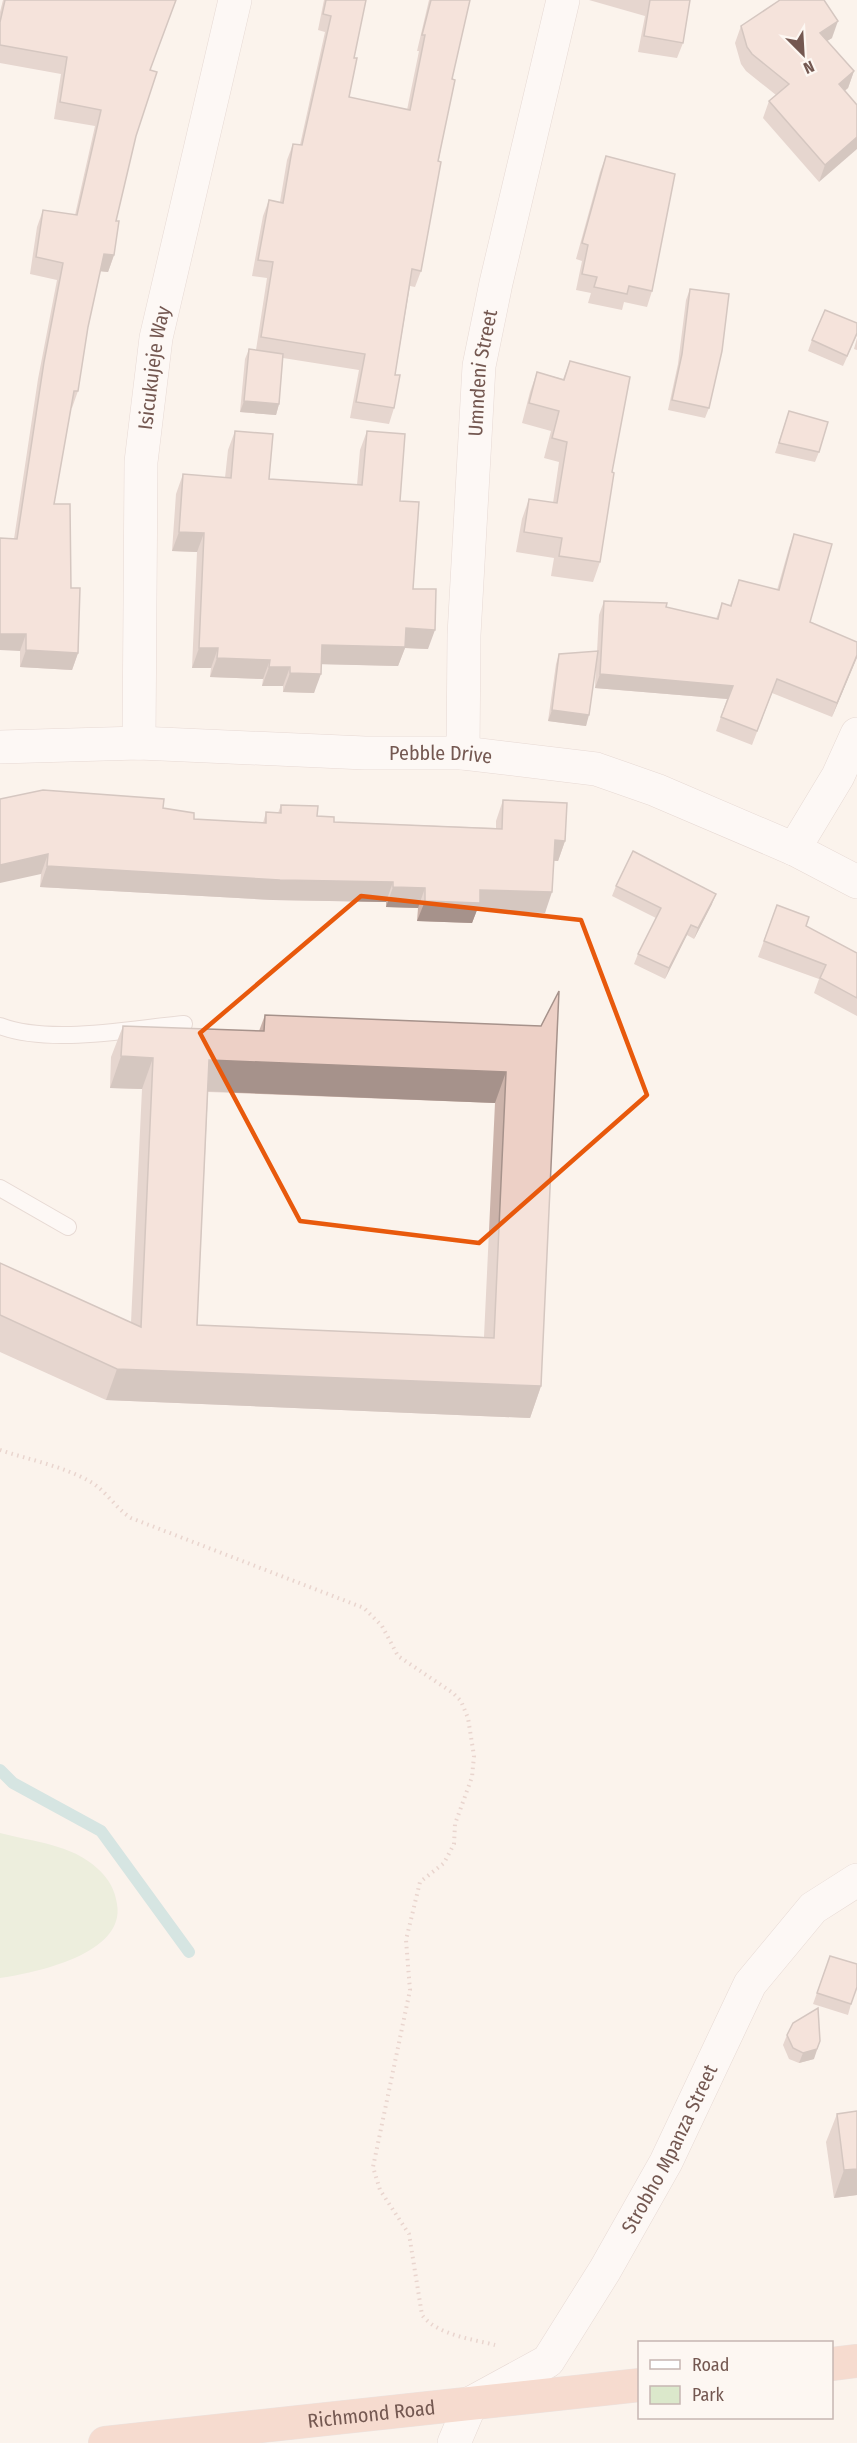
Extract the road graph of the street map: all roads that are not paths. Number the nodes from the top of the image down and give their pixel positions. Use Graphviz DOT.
graph roads {
  1 [pos="235,0"];
  2 [pos="563,0"];
  3 [pos="857,734"];
  4 [pos="139,743"];
  5 [pos="0,747"];
  6 [pos="463,753"];
  7 [pos="794,849"];
  8 [pos="857,882"];
  9 [pos="184,1024"];
  10 [pos="0,1026"];
  11 [pos="0,1188"];
  12 [pos="68,1227"];
  13 [pos="857,1880"];
  14 [pos="857,2361"];
  15 [pos="833,2364"];
  16 [pos="638,2385"];
  17 [pos="471,2403"];
  18 [pos="105,2443"];
  19 [pos="454,2443"];
  1 -- 4 [label="street, Isicukujeje Way"];
  2 -- 6 [label="street, Umndeni Street"];
  3 -- 7 [label="street"];
  4 -- 5 [label="street, Pebble Drive"];
  4 -- 6 [label="street, Pebble Drive"];
  6 -- 7 [label="street, Pebble Drive"];
  7 -- 8 [label="street, Pebble Drive"];
  9 -- 10 [label="lane"];
  11 -- 12 [label="lane"];
  13 -- 17 [label="street, Strobho Mpanza Street"];
  14 -- 15 [label="highway"];
  16 -- 17 [label="highway, Richmond Road"];
  17 -- 18 [label="highway, Richmond Road"];
  17 -- 19 [label="street"];
}
